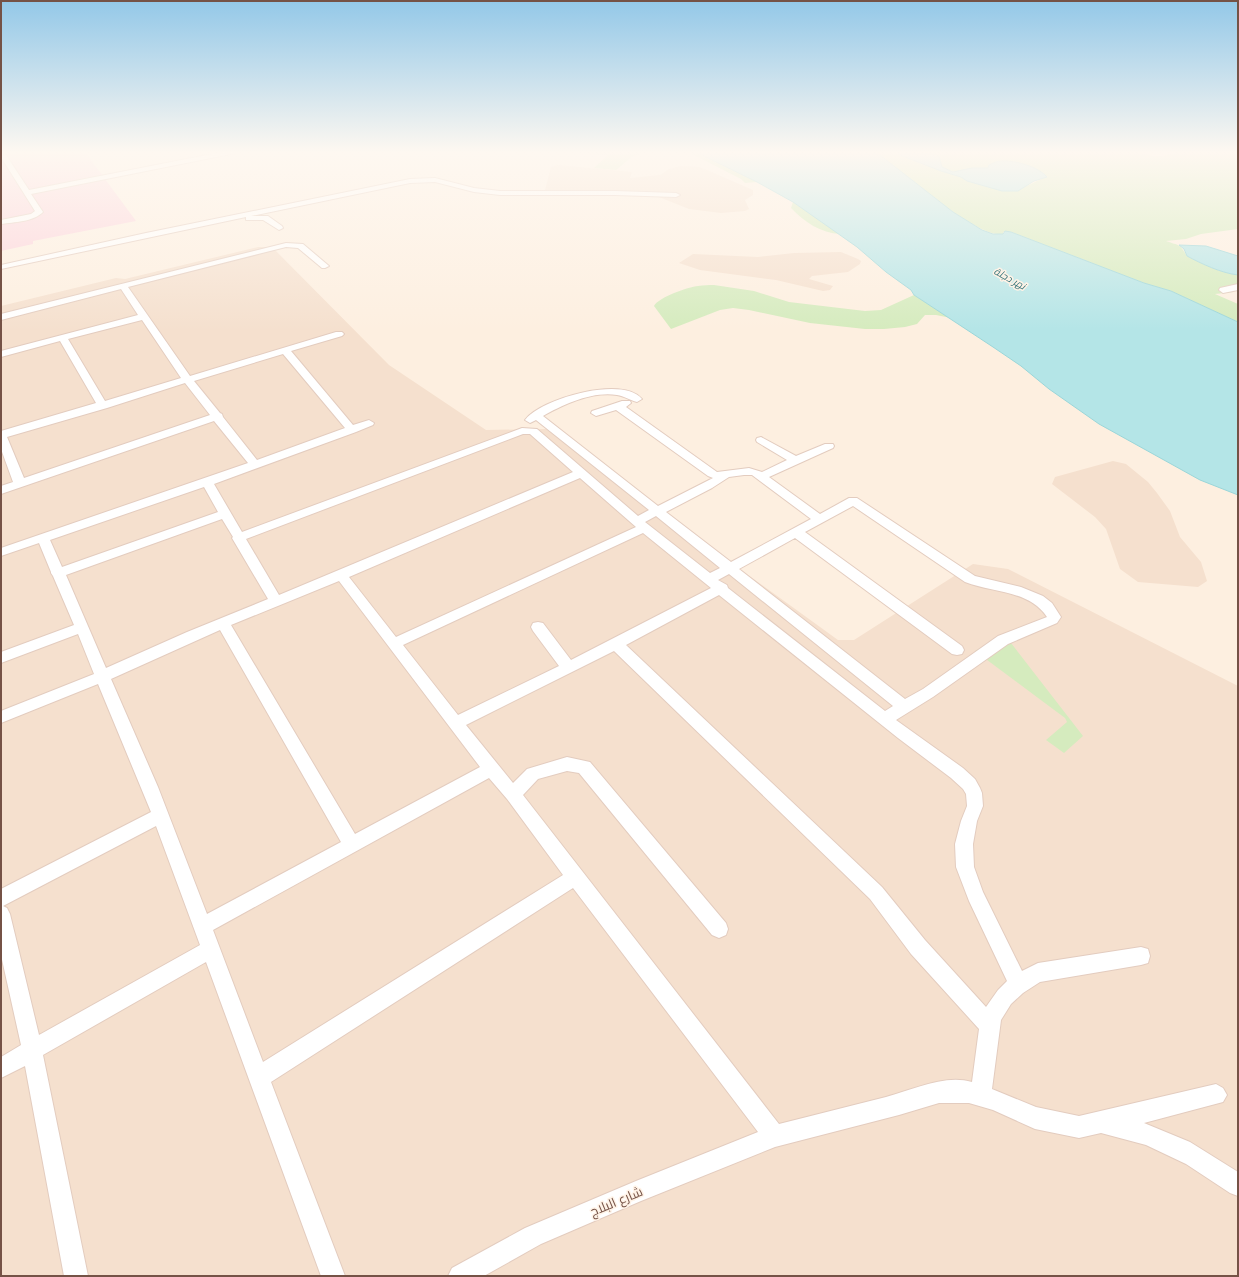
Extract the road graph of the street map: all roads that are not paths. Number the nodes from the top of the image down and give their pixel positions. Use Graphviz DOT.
graph roads {
  1 [pos="39,212"];
  2 [pos="258,212"];
  3 [pos="236,216"];
  4 [pos="1,222"];
  5 [pos="279,228"];
  6 [pos="325,266"];
  7 [pos="1,267"];
  8 [pos="124,286"];
  9 [pos="1238,287"];
  10 [pos="1223,290"];
  11 [pos="145,316"];
  12 [pos="1,317"];
  13 [pos="339,334"];
  14 [pos="62,338"];
  15 [pos="285,350"];
  16 [pos="1,354"];
  17 [pos="187,379"];
  18 [pos="103,406"];
  19 [pos="618,406"];
  20 [pos="596,413"];
  21 [pos="218,416"];
  22 [pos="370,423"];
  23 [pos="352,430"];
  24 [pos="1,434"];
  25 [pos="761,440"];
  26 [pos="828,446"];
  27 [pos="796,461"];
  28 [pos="255,465"];
  29 [pos="581,473"];
  30 [pos="726,474"];
  31 [pos="761,476"];
  32 [pos="207,482"];
  33 [pos="20,484"];
  34 [pos="1,490"];
  35 [pos="658,511"];
  36 [pos="224,514"];
  37 [pos="820,519"];
  38 [pos="641,524"];
  39 [pos="796,532"];
  40 [pos="43,538"];
  41 [pos="238,538"];
  42 [pos="1,552"];
  43 [pos="731,568"];
  44 [pos="57,573"];
  45 [pos="340,575"];
  46 [pos="710,579"];
  47 [pos="722,588"];
  48 [pos="276,601"];
  49 [pos="223,623"];
  50 [pos="82,627"];
  51 [pos="538,627"];
  52 [pos="393,644"];
  53 [pos="616,644"];
  54 [pos="957,650"];
  55 [pos="1,658"];
  56 [pos="569,668"];
  57 [pos="103,676"];
  58 [pos="905,707"];
  59 [pos="1,717"];
  60 [pos="884,719"];
  61 [pos="456,724"];
  62 [pos="491,769"];
  63 [pos="513,794"];
  64 [pos="161,815"];
  65 [pos="352,845"];
  66 [pos="575,877"];
  67 [pos="1,898"];
  68 [pos="1,914"];
  69 [pos="202,926"];
  70 [pos="719,929"];
  71 [pos="210,949"];
  72 [pos="1141,956"];
  73 [pos="1018,983"];
  74 [pos="990,1026"];
  75 [pos="32,1051"];
  76 [pos="1,1068"];
  77 [pos="259,1077"];
  78 [pos="1216,1095"];
  79 [pos="981,1096"];
  80 [pos="1102,1122"];
  81 [pos="775,1136"];
  82 [pos="1238,1185"];
  83 [pos="76,1276"];
  84 [pos="333,1276"];
  85 [pos="460,1276"];
  1 -- 4 [label="street"];
  2 -- 3 [label="street"];
  3 -- 5 [label="street"];
  3 -- 7 [label="street"];
  6 -- 8 [label="street"];
  8 -- 11 [label="street"];
  8 -- 12 [label="street"];
  9 -- 10 [label="street"];
  11 -- 14 [label="street"];
  11 -- 17 [label="street"];
  13 -- 15 [label="street"];
  14 -- 16 [label="street"];
  14 -- 18 [label="street"];
  15 -- 17 [label="street"];
  15 -- 23 [label="street"];
  17 -- 18 [label="street"];
  17 -- 21 [label="street"];
  18 -- 24 [label="street"];
  19 -- 20 [label="street"];
  19 -- 30 [label="street"];
  19 -- 35 [label="street"];
  21 -- 28 [label="street"];
  21 -- 33 [label="street"];
  22 -- 23 [label="street"];
  23 -- 28 [label="street"];
  24 -- 33 [label="street"];
  25 -- 27 [label="street"];
  26 -- 27 [label="street"];
  27 -- 31 [label="street"];
  28 -- 32 [label="street"];
  29 -- 38 [label="street"];
  29 -- 41 [label="street"];
  29 -- 45 [label="street"];
  30 -- 31 [label="street"];
  30 -- 35 [label="street"];
  31 -- 37 [label="street"];
  32 -- 36 [label="street"];
  32 -- 40 [label="street"];
  33 -- 34 [label="street"];
  35 -- 38 [label="street"];
  35 -- 43 [label="street"];
  36 -- 41 [label="street"];
  36 -- 44 [label="street"];
  37 -- 39 [label="street"];
  37 -- 58 [label="street"];
  38 -- 46 [label="street"];
  38 -- 52 [label="street"];
  39 -- 43 [label="street"];
  39 -- 54 [label="street"];
  40 -- 42 [label="street"];
  40 -- 44 [label="street"];
  41 -- 48 [label="street"];
  43 -- 46 [label="street"];
  43 -- 58 [label="street"];
  44 -- 50 [label="street"];
  45 -- 48 [label="street"];
  45 -- 52 [label="street"];
  46 -- 47 [label="street"];
  47 -- 53 [label="street"];
  47 -- 60 [label="street"];
  48 -- 49 [label="street"];
  49 -- 57 [label="street"];
  49 -- 65 [label="street"];
  50 -- 55 [label="street"];
  50 -- 57 [label="street"];
  51 -- 56 [label="street"];
  52 -- 61 [label="street"];
  53 -- 56 [label="street"];
  53 -- 74 [label="street"];
  56 -- 61 [label="street"];
  57 -- 59 [label="street"];
  57 -- 64 [label="street"];
  58 -- 60 [label="street"];
  60 -- 73 [label="street"];
  61 -- 62 [label="street"];
  62 -- 63 [label="street"];
  62 -- 65 [label="street"];
  63 -- 66 [label="street"];
  63 -- 70 [label="street"];
  64 -- 67 [label="street"];
  64 -- 69 [label="street"];
  65 -- 69 [label="street"];
  66 -- 77 [label="street"];
  66 -- 81 [label="street"];
  68 -- 75 [label="street"];
  69 -- 71 [label="street"];
  71 -- 75 [label="street"];
  71 -- 77 [label="street"];
  72 -- 73 [label="street"];
  73 -- 74 [label="street"];
  74 -- 79 [label="street"];
  75 -- 76 [label="street"];
  75 -- 83 [label="street"];
  77 -- 84 [label="street"];
  78 -- 80 [label="street, شارع البلاج"];
  79 -- 80 [label="street, شارع البلاج"];
  79 -- 81 [label="street, شارع البلاج"];
  80 -- 82 [label="street"];
  81 -- 85 [label="street, شارع البلاج"];
}
